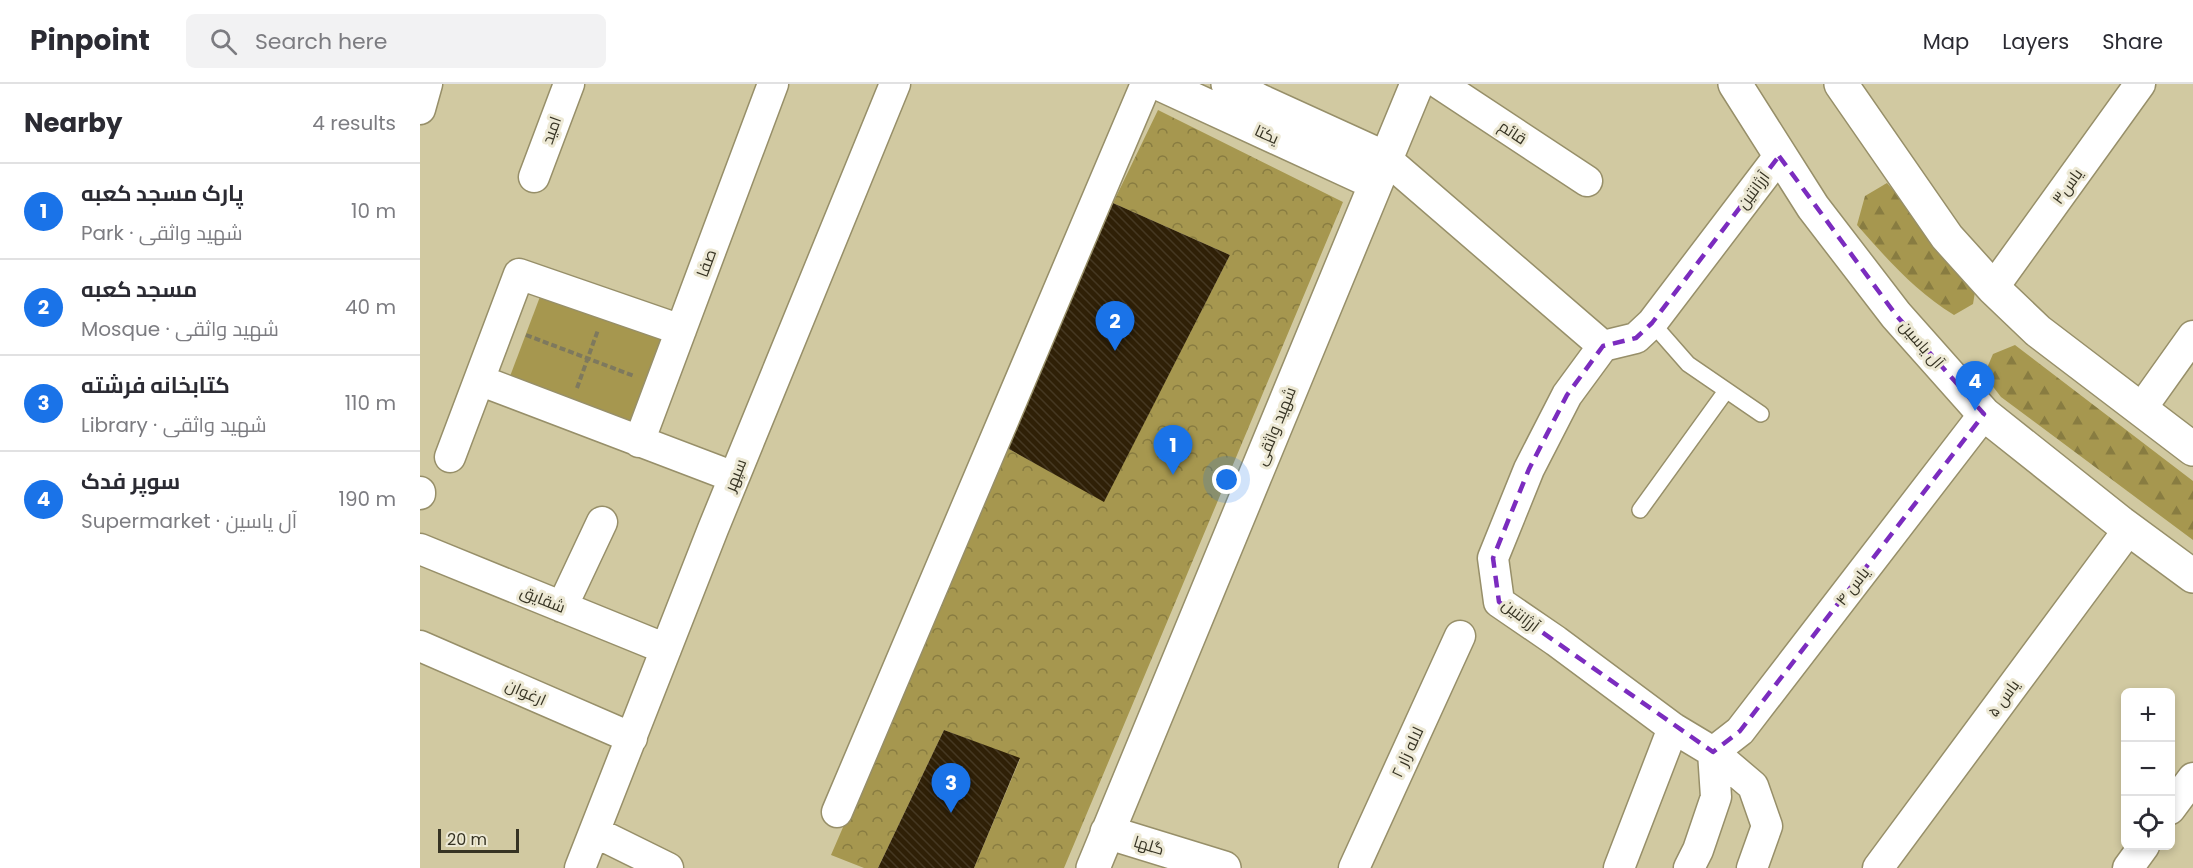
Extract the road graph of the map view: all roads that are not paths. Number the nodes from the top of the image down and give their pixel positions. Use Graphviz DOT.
graph roads {
  1 [pos="427,84"];
  2 [pos="569,84"];
  3 [pos="773,84"];
  4 [pos="895,84"];
  5 [pos="1146,84"];
  6 [pos="1160,84"];
  7 [pos="1417,84"];
  8 [pos="1440,84"];
  9 [pos="1735,84"];
  10 [pos="2140,84"];
  11 [pos="1844,85"];
  12 [pos="1247,98"];
  13 [pos="420,109"];
  14 [pos="1779,156"];
  15 [pos="1380,170"];
  16 [pos="534,177"];
  17 [pos="1587,181"];
  18 [pos="1994,288"];
  19 [pos="1652,323"];
  20 [pos="681,330"];
  21 [pos="2193,336"];
  22 [pos="1603,346"];
  23 [pos="479,380"];
  24 [pos="1726,391"];
  25 [pos="2141,410"];
  26 [pos="1761,414"];
  27 [pos="1984,414"];
  28 [pos="639,442"];
  29 [pos="2193,449"];
  30 [pos="450,457"];
  31 [pos="734,477"];
  32 [pos="1640,510"];
  33 [pos="602,522"];
  34 [pos="2129,529"];
  35 [pos="420,549"];
  36 [pos="2193,576"];
  37 [pos="562,607"];
  38 [pos="1460,636"];
  39 [pos="420,646"];
  40 [pos="666,649"];
  41 [pos="1673,728"];
  42 [pos="632,738"];
  43 [pos="1713,752"];
  44 [pos="2193,778"];
  45 [pos="2175,802"];
  46 [pos="837,812"];
  47 [pos="595,832"];
  48 [pos="1107,832"];
  49 [pos="2141,850"];
  50 [pos="580,868"];
  51 [pos="668,868"];
  52 [pos="1093,868"];
  53 [pos="1224,868"];
  54 [pos="1354,868"];
  55 [pos="1619,868"];
  56 [pos="1689,868"];
  57 [pos="1752,868"];
  58 [pos="1878,868"];
  59 [pos="2128,868"];
  1 -- 13 [label="street"];
  2 -- 16 [label="street, امید"];
  3 -- 20 [label="street, صفا"];
  4 -- 31 [label="street, سپهر"];
  5 -- 46 [label="street"];
  6 -- 12 [label="main road, یکتا"];
  7 -- 15 [label="main road, شهید واثقی"];
  8 -- 17 [label="street, قائم"];
  9 -- 14 [label="main road, آل یاسین"];
  10 -- 18 [label="street, یاس۳"];
  11 -- 18 [label="main road"];
  12 -- 15 [label="main road, یکتا"];
  14 -- 19 [label="street, آرژانتین"];
  14 -- 27 [label="main road, آل یاسین"];
  15 -- 22 [label="street"];
  15 -- 48 [label="main road, شهید واثقی"];
  18 -- 25 [label="main road"];
  19 -- 22 [label="street, آرژانتین"];
  19 -- 24 [label="lane"];
  20 -- 23 [label="street"];
  20 -- 28 [label="street, صفا"];
  21 -- 25 [label="street"];
  22 -- 41 [label="street, آرژانتین"];
  23 -- 28 [label="street"];
  23 -- 30 [label="street"];
  24 -- 26 [label="lane"];
  24 -- 32 [label="lane"];
  25 -- 29 [label="main road"];
  27 -- 34 [label="main road, آل یاسین"];
  27 -- 43 [label="street, یاس ۴"];
  28 -- 31 [label="street"];
  31 -- 40 [label="street, سپهر"];
  33 -- 37 [label="street"];
  34 -- 36 [label="main road, آل یاسین"];
  34 -- 58 [label="street, یاس ۵"];
  35 -- 37 [label="street, شقایق"];
  37 -- 40 [label="street, شقایق"];
  38 -- 54 [label="street, لاله زار ۲"];
  39 -- 42 [label="street, ارغوان"];
  40 -- 42 [label="street, سپهر"];
  41 -- 43 [label="street, آرژانتین"];
  41 -- 55 [label="street"];
  42 -- 47 [label="street, سپهر"];
  43 -- 56 [label="street"];
  43 -- 57 [label="street, آرژانتین"];
  44 -- 45 [label="street"];
  47 -- 50 [label="street, سپهر"];
  47 -- 51 [label="street"];
  48 -- 52 [label="main road, شهید واثقی"];
  48 -- 53 [label="main road, گلها"];
  49 -- 59 [label="street"];
}
